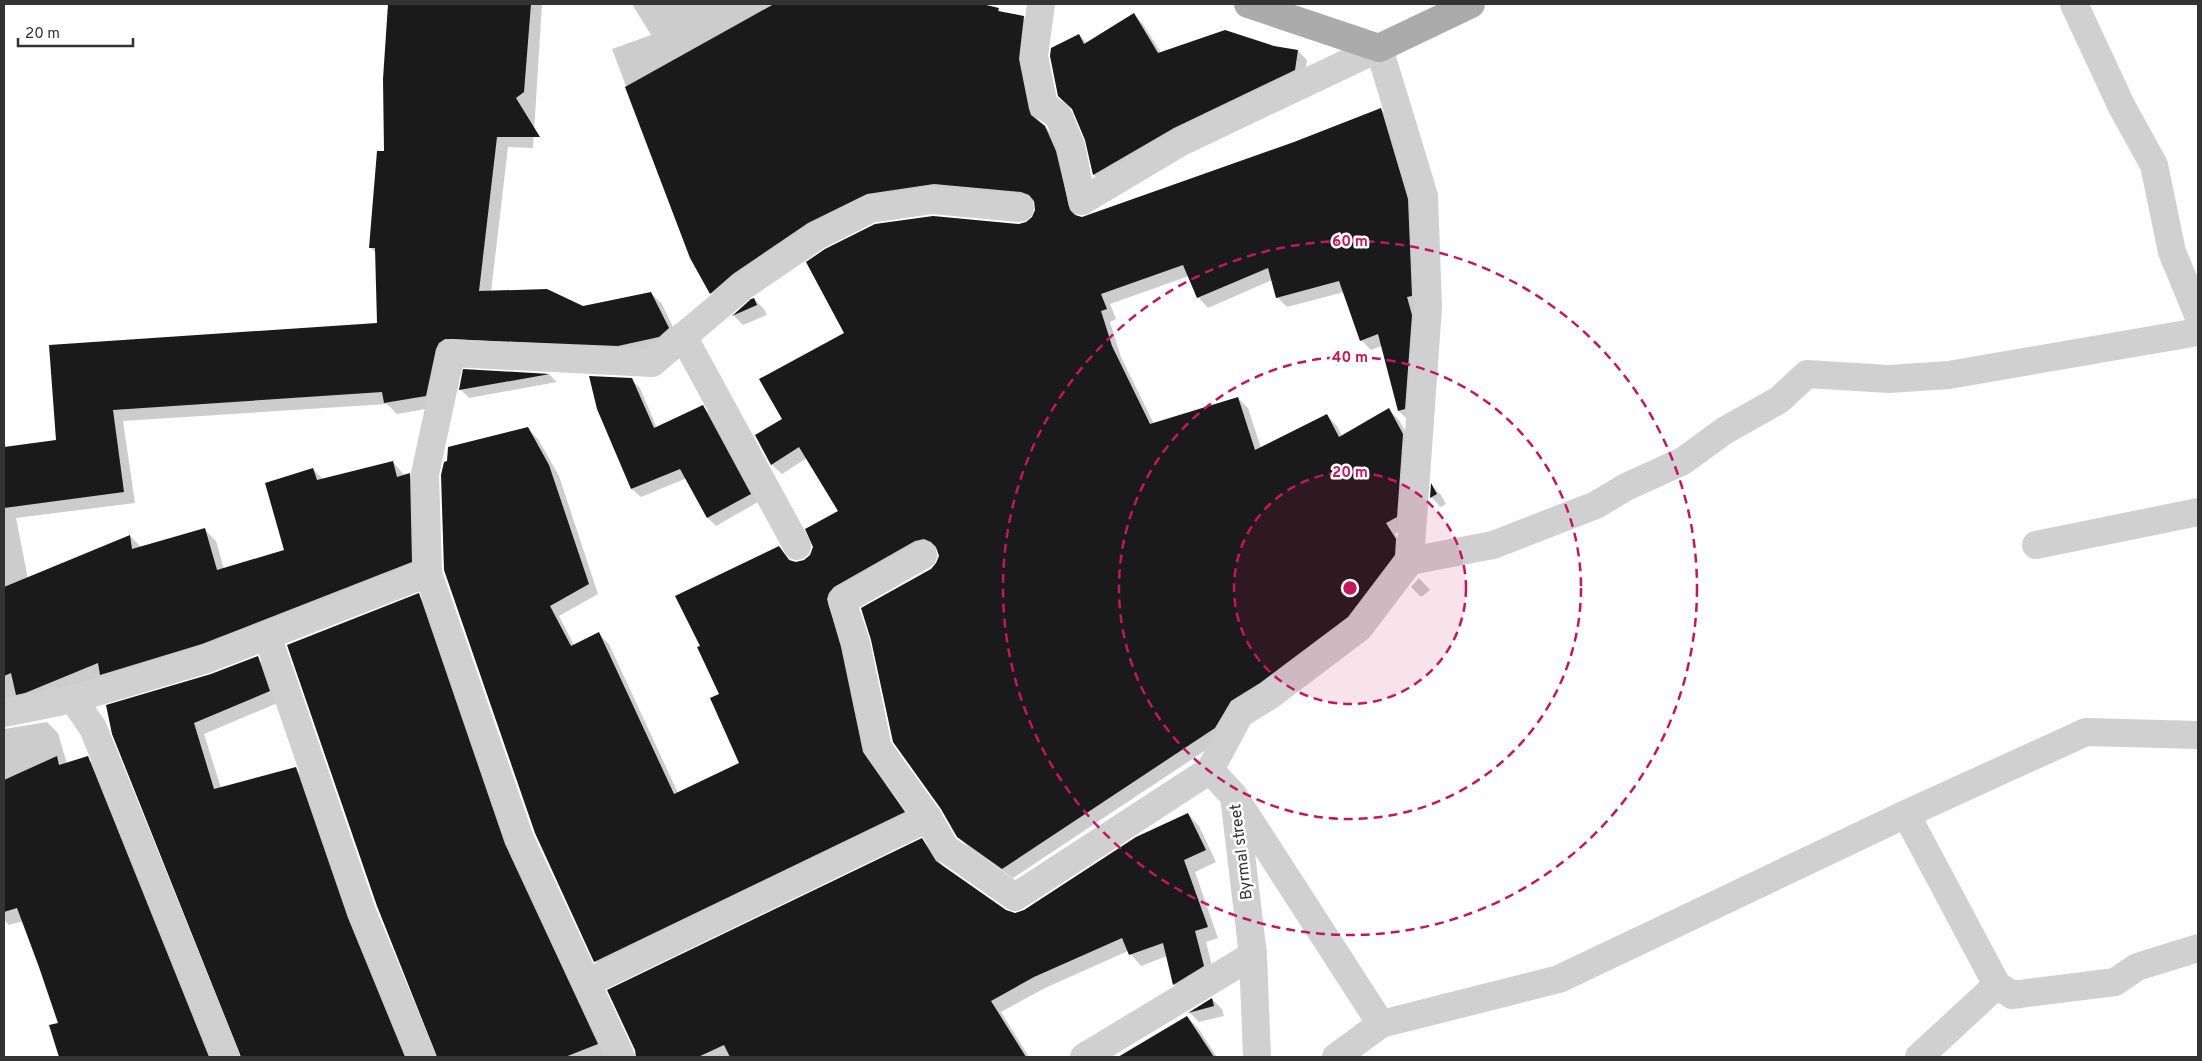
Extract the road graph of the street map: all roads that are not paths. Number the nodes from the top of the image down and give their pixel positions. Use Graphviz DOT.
graph roads {
  1 [pos="1041,4"];
  2 [pos="1248,4"];
  3 [pos="1470,4"];
  4 [pos="2074,4"];
  5 [pos="1379,48"];
  6 [pos="1020,208"];
  7 [pos="2198,315"];
  8 [pos="2198,332"];
  9 [pos="683,336"];
  10 [pos="2198,512"];
  11 [pos="2036,545"];
  12 [pos="797,546"];
  13 [pos="923,555"];
  14 [pos="1410,561"];
  15 [pos="428,573"];
  16 [pos="267,635"];
  17 [pos="73,699"];
  18 [pos="4,713"];
  19 [pos="2198,735"];
  20 [pos="1210,770"];
  21 [pos="1234,796"];
  22 [pos="1906,814"];
  23 [pos="928,818"];
  24 [pos="2198,948"];
  25 [pos="1253,955"];
  26 [pos="587,983"];
  27 [pos="1997,985"];
  28 [pos="1381,1024"];
  29 [pos="226,1057"];
  30 [pos="422,1057"];
  31 [pos="621,1057"];
  32 [pos="1084,1057"];
  33 [pos="1257,1057"];
  34 [pos="1336,1057"];
  35 [pos="1919,1057"];
  1 -- 5 [label="street"];
  2 -- 5 [label="main road"];
  3 -- 5 [label="main road"];
  4 -- 7 [label="street"];
  5 -- 14 [label="street"];
  6 -- 9 [label="street"];
  8 -- 14 [label="street"];
  9 -- 12 [label="street"];
  9 -- 15 [label="street"];
  10 -- 11 [label="street"];
  13 -- 23 [label="street"];
  14 -- 20 [label="street"];
  15 -- 16 [label="street"];
  15 -- 26 [label="street"];
  16 -- 17 [label="street"];
  16 -- 30 [label="street"];
  17 -- 18 [label="street"];
  17 -- 29 [label="street"];
  19 -- 22 [label="street"];
  20 -- 21 [label="street, Byrmal street"];
  20 -- 23 [label="street"];
  21 -- 25 [label="street, Byrmal street"];
  21 -- 28 [label="street"];
  22 -- 27 [label="street"];
  22 -- 28 [label="street"];
  23 -- 26 [label="street"];
  24 -- 27 [label="street"];
  25 -- 32 [label="street"];
  25 -- 33 [label="street, Byrmal street"];
  26 -- 31 [label="street"];
  27 -- 35 [label="street"];
  28 -- 34 [label="street"];
}
